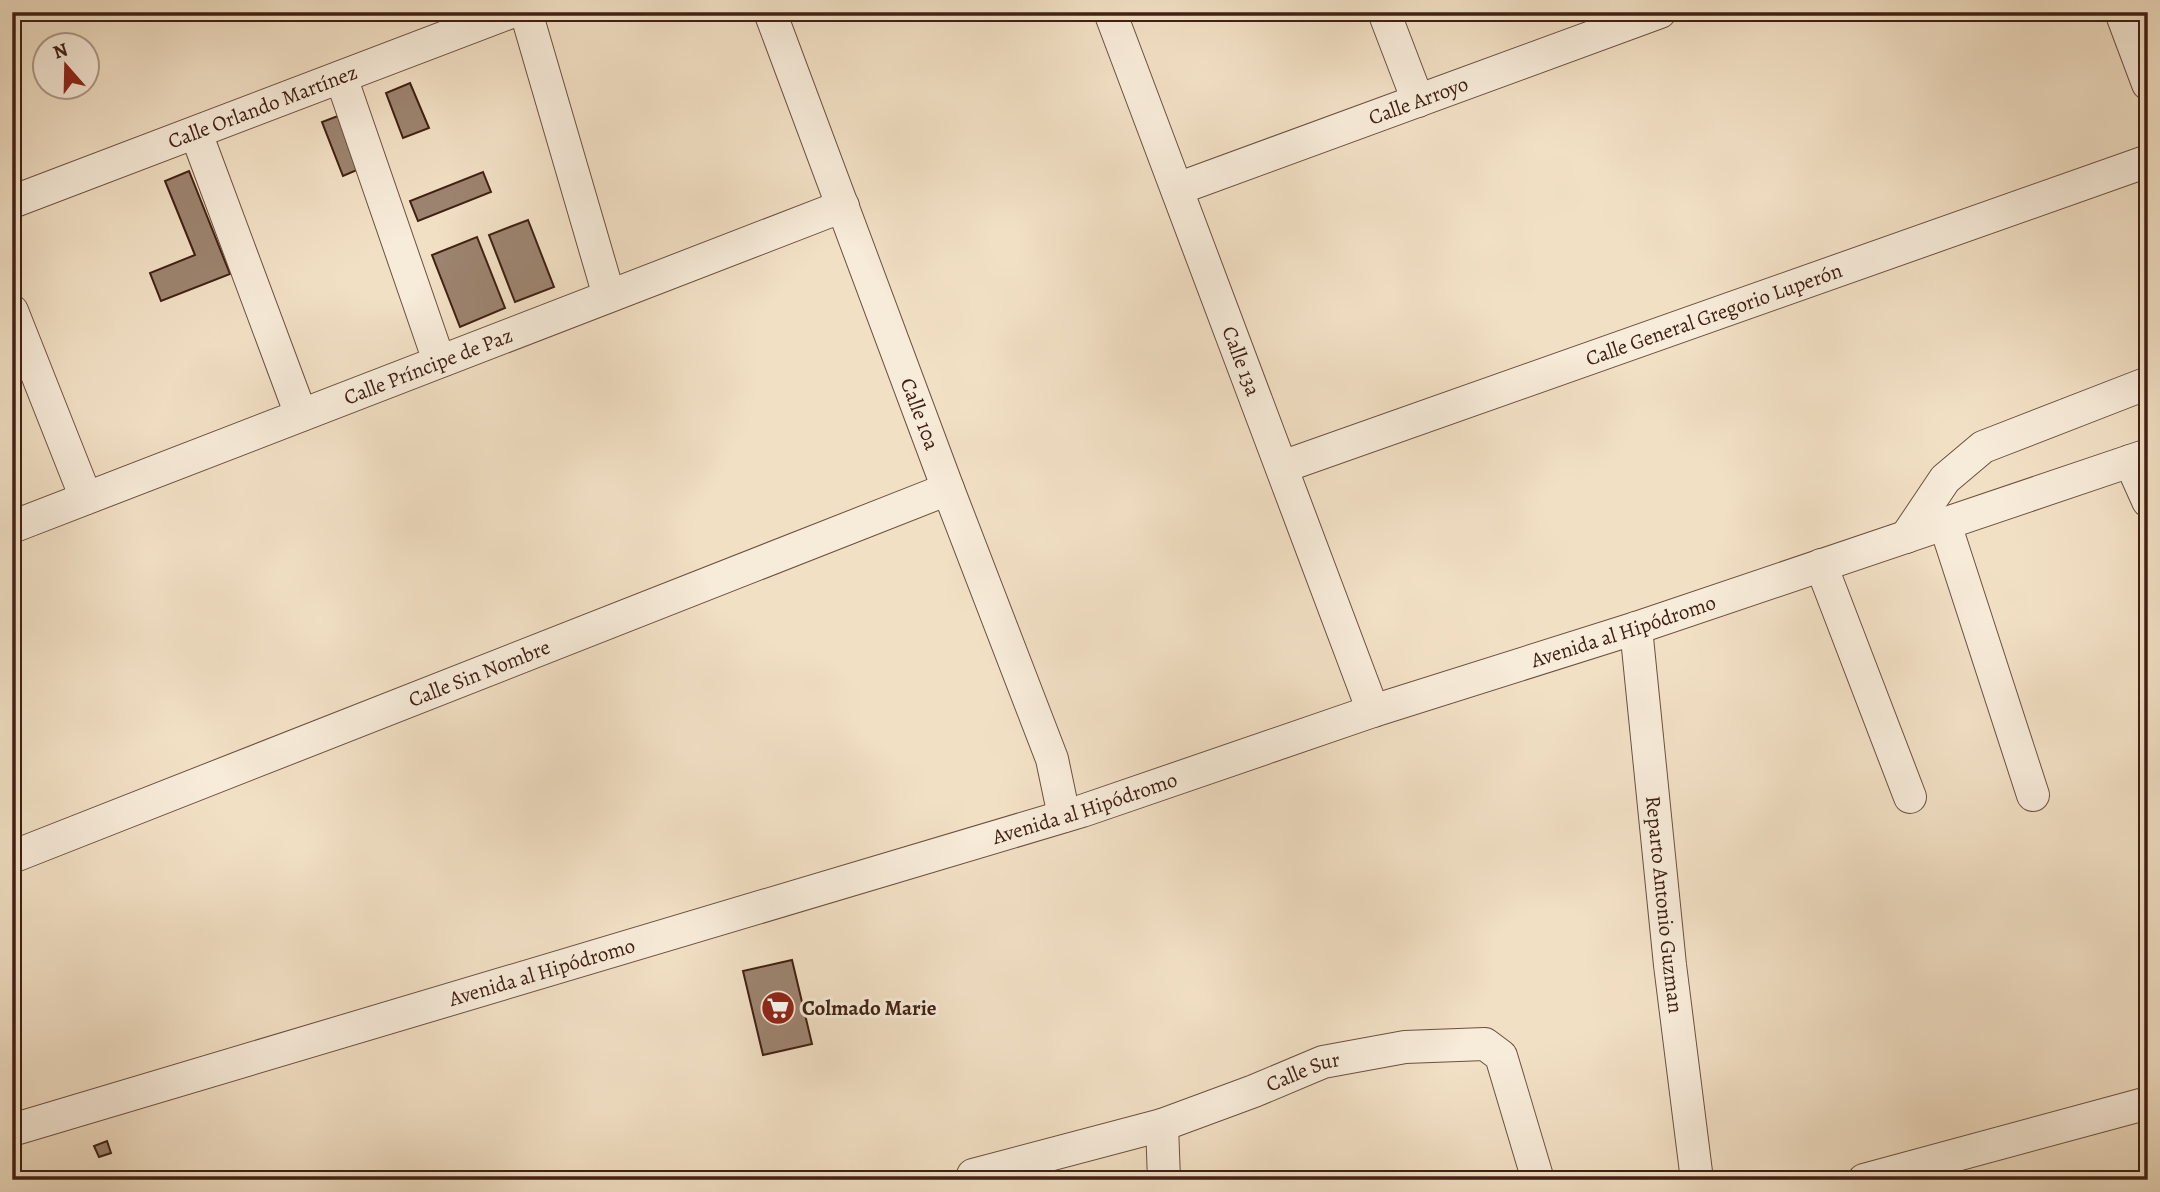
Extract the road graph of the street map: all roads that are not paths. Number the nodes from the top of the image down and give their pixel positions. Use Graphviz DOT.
graph roads {
  1 [pos="511,12"];
  2 [pos="526,12"];
  3 [pos="770,12"];
  4 [pos="1110,12"];
  5 [pos="1384,12"];
  6 [pos="1660,12"];
  7 [pos="2121,12"];
  8 [pos="341,77"];
  9 [pos="2148,84"];
  10 [pos="1418,101"];
  11 [pos="196,133"];
  12 [pos="2148,162"];
  13 [pos="1177,189"];
  14 [pos="12,202"];
  15 [pos="843,206"];
  16 [pos="609,296"];
  17 [pos="12,310"];
  18 [pos="439,361"];
  19 [pos="2148,383"];
  20 [pos="301,415"];
  21 [pos="2139,458"];
  22 [pos="1282,467"];
  23 [pos="948,489"];
  24 [pos="86,498"];
  25 [pos="2148,501"];
  26 [pos="1945,524"];
  27 [pos="12,527"];
  28 [pos="1906,537"];
  29 [pos="1821,565"];
  30 [pos="1636,628"];
  31 [pos="1373,711"];
  32 [pos="2034,795"];
  33 [pos="1910,797"];
  34 [pos="1064,816"];
  35 [pos="12,857"];
  36 [pos="2148,1103"];
  37 [pos="1162,1125"];
  38 [pos="12,1130"];
  39 [pos="973,1175"];
  40 [pos="1164,1180"];
  41 [pos="1538,1180"];
  42 [pos="1697,1180"];
  43 [pos="1864,1180"];
  1 -- 8 [label="street, Calle Orlando Martínez"];
  2 -- 16 [label="street"];
  3 -- 15 [label="street, Calle 10a"];
  4 -- 13 [label="street, Calle 13a"];
  5 -- 10 [label="street"];
  6 -- 10 [label="street, Calle Arroyo"];
  7 -- 9 [label="street"];
  8 -- 11 [label="street, Calle Orlando Martínez"];
  8 -- 18 [label="street"];
  10 -- 13 [label="street, Calle Arroyo"];
  11 -- 14 [label="street, Calle Orlando Martínez"];
  11 -- 20 [label="street"];
  12 -- 22 [label="street, Calle General Gregorio Luperón"];
  13 -- 22 [label="street, Calle 13a"];
  15 -- 16 [label="street, Calle Príncipe de Paz"];
  15 -- 23 [label="street, Calle 10a"];
  16 -- 18 [label="street, Calle Príncipe de Paz"];
  17 -- 24 [label="street"];
  18 -- 20 [label="street, Calle Príncipe de Paz"];
  19 -- 28 [label="street"];
  20 -- 24 [label="street, Calle Príncipe de Paz"];
  21 -- 25 [label="street"];
  21 -- 26 [label="street, Avenida al Hipódromo"];
  22 -- 31 [label="street, Calle 13a"];
  23 -- 34 [label="street, Calle 10a"];
  23 -- 35 [label="street, Calle Sin Nombre"];
  24 -- 27 [label="street, Calle Príncipe de Paz"];
  26 -- 28 [label="street, Avenida al Hipódromo"];
  26 -- 32 [label="street"];
  28 -- 29 [label="street, Avenida al Hipódromo"];
  29 -- 30 [label="street, Avenida al Hipódromo"];
  29 -- 33 [label="street"];
  30 -- 31 [label="street, Avenida al Hipódromo"];
  30 -- 42 [label="street, Reparto Antonio Guzman"];
  31 -- 34 [label="street, Avenida al Hipódromo"];
  34 -- 38 [label="street, Avenida al Hipódromo"];
  36 -- 43 [label="street"];
  37 -- 39 [label="street, Calle Sur"];
  37 -- 40 [label="street"];
  37 -- 41 [label="street, Calle Sur"];
}
